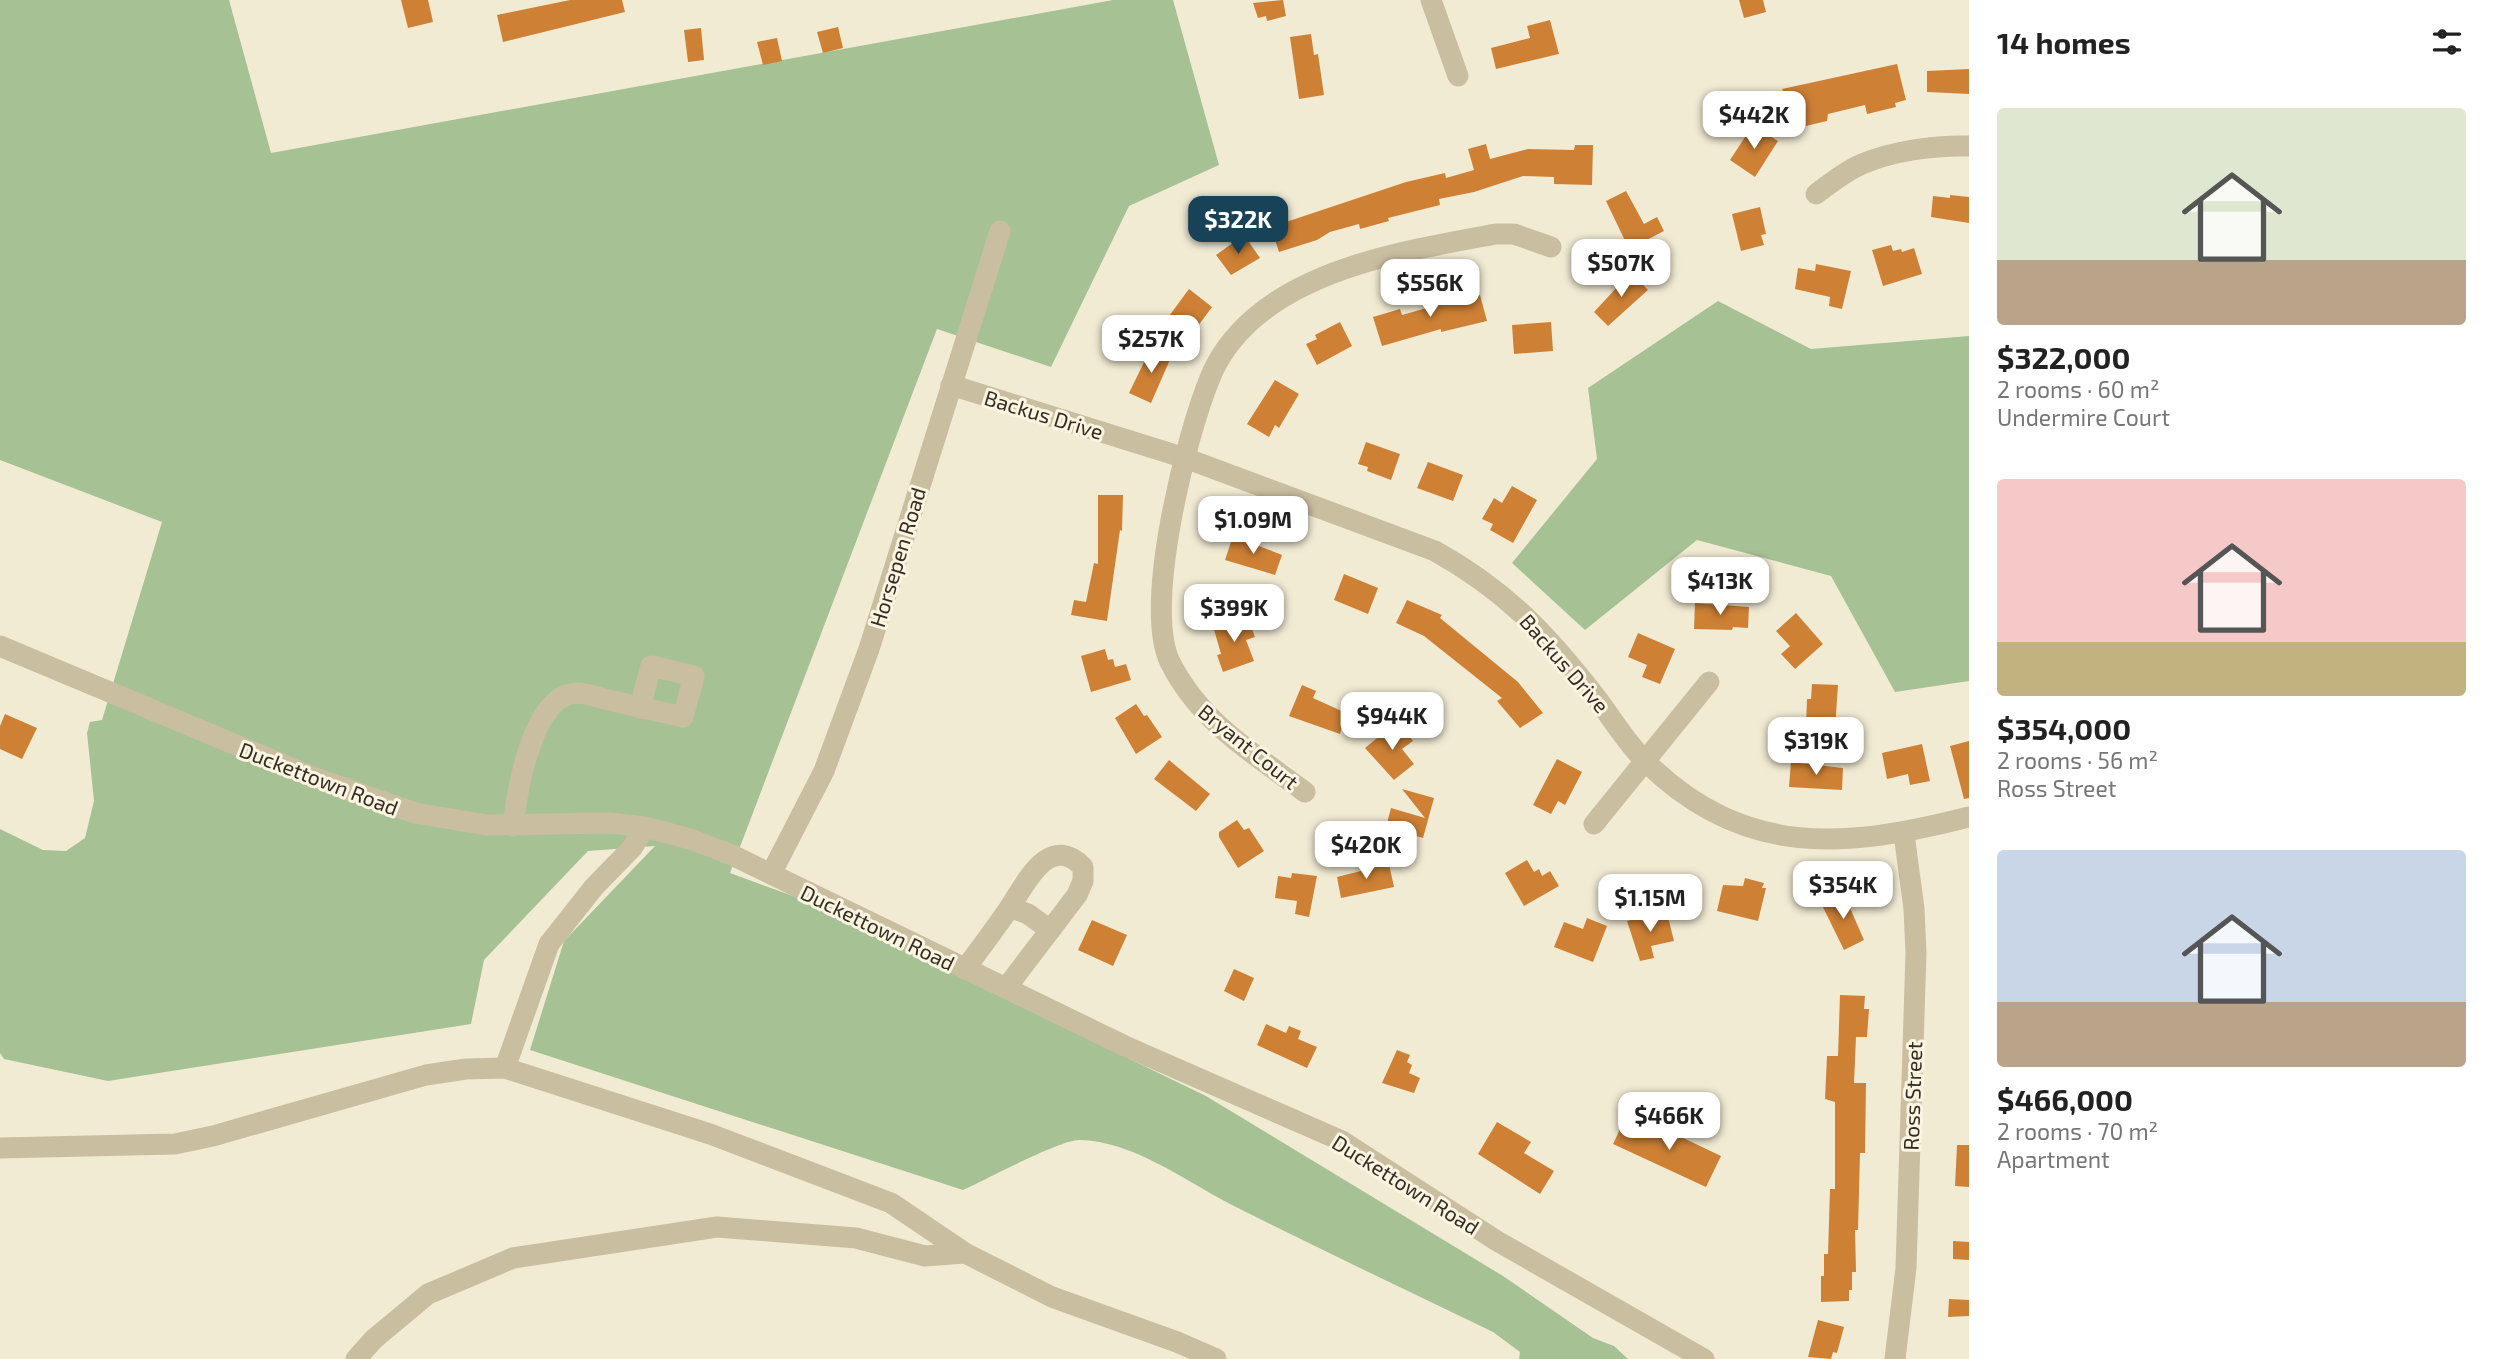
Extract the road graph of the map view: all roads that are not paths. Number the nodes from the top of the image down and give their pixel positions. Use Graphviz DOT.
graph roads {
  1 [pos="1431,0"];
  2 [pos="1458,76"];
  3 [pos="1969,146"];
  4 [pos="1816,194"];
  5 [pos="1000,231"];
  6 [pos="1551,247"];
  7 [pos="951,385"];
  8 [pos="1185,458"];
  9 [pos="0,646"];
  10 [pos="1709,682"];
  11 [pos="640,708"];
  12 [pos="1646,762"];
  13 [pos="1306,792"];
  14 [pos="1969,817"];
  15 [pos="1594,824"];
  16 [pos="513,826"];
  17 [pos="645,827"];
  18 [pos="1904,834"];
  19 [pos="771,874"];
  20 [pos="1010,907"];
  21 [pos="1050,930"];
  22 [pos="965,969"];
  23 [pos="1006,988"];
  24 [pos="505,1068"];
  25 [pos="0,1148"];
  26 [pos="965,1253"];
  27 [pos="356,1359"];
  28 [pos="1216,1359"];
  29 [pos="1704,1359"];
  30 [pos="1895,1359"];
  1 -- 2 [label="street"];
  3 -- 4 [label="street"];
  5 -- 7 [label="street, Horsepen Road"];
  6 -- 8 [label="street, Bryant Court"];
  7 -- 8 [label="street, Backus Drive"];
  7 -- 19 [label="street, Horsepen Road"];
  8 -- 12 [label="street, Backus Drive"];
  8 -- 13 [label="street, Bryant Court"];
  9 -- 16 [label="street, Duckettown Road"];
  10 -- 12 [label="street"];
  11 -- 16 [label="street"];
  12 -- 15 [label="street"];
  12 -- 18 [label="street, Backus Drive"];
  14 -- 18 [label="street, Backus Drive"];
  16 -- 17 [label="street, Duckettown Road"];
  17 -- 19 [label="street, Duckettown Road"];
  17 -- 24 [label="street"];
  18 -- 30 [label="street, Ross Street"];
  19 -- 22 [label="street, Duckettown Road"];
  20 -- 21 [label="street"];
  20 -- 21 [label="street"];
  20 -- 22 [label="street"];
  21 -- 23 [label="street"];
  22 -- 23 [label="street, Duckettown Road"];
  23 -- 29 [label="street, Duckettown Road"];
  24 -- 25 [label="street"];
  24 -- 26 [label="street"];
  26 -- 27 [label="street"];
  26 -- 28 [label="street"];
}
